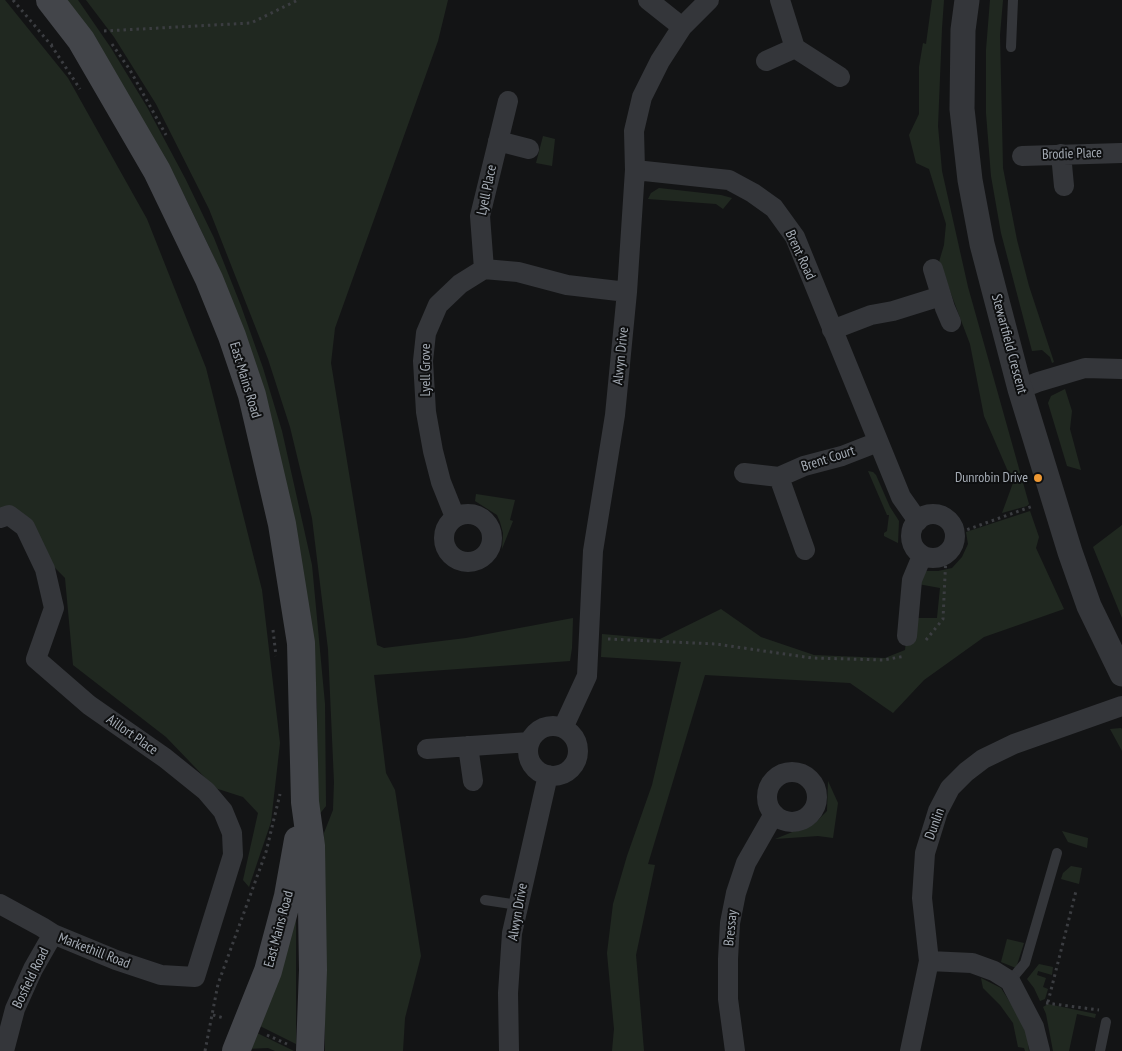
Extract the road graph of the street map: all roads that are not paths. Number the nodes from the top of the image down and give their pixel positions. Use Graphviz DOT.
graph roads {
  1 [pos="50,0"];
  2 [pos="648,0"];
  3 [pos="709,0"];
  4 [pos="780,0"];
  5 [pos="967,0"];
  6 [pos="1013,0"];
  7 [pos="682,27"];
  8 [pos="1011,47"];
  9 [pos="795,48"];
  10 [pos="766,61"];
  11 [pos="840,76"];
  12 [pos="508,101"];
  13 [pos="498,141"];
  14 [pos="529,149"];
  15 [pos="1122,153"];
  16 [pos="1061,154"];
  17 [pos="1022,156"];
  18 [pos="635,170"];
  19 [pos="1064,186"];
  20 [pos="484,269"];
  21 [pos="933,269"];
  22 [pos="627,292"];
  23 [pos="941,296"];
  24 [pos="951,322"];
  25 [pos="832,330"];
  26 [pos="1122,369"];
  27 [pos="1020,389"];
  28 [pos="878,442"];
  29 [pos="744,473"];
  30 [pos="779,477"];
  31 [pos="0,518"];
  32 [pos="455,518"];
  33 [pos="918,521"];
  34 [pos="805,550"];
  35 [pos="922,556"];
  36 [pos="912,645"];
  37 [pos="1122,674"];
  38 [pos="1122,706"];
  39 [pos="563,728"];
  40 [pos="530,742"];
  41 [pos="468,746"];
  42 [pos="427,749"];
  43 [pos="548,775"];
  44 [pos="473,781"];
  45 [pos="305,802"];
  46 [pos="774,814"];
  47 [pos="1057,853"];
  48 [pos="485,900"];
  49 [pos="0,904"];
  50 [pos="518,906"];
  51 [pos="53,934"];
  52 [pos="929,960"];
  53 [pos="195,977"];
  54 [pos="1010,981"];
  55 [pos="1106,1022"];
  56 [pos="4,1051"];
  57 [pos="236,1051"];
  58 [pos="310,1051"];
  59 [pos="509,1051"];
  60 [pos="735,1051"];
  61 [pos="910,1051"];
  62 [pos="1040,1051"];
  63 [pos="1100,1051"];
  1 -- 45 [label="main road, East Mains Road"];
  2 -- 7 [label="street"];
  3 -- 7 [label="street, Alwyn Drive"];
  4 -- 9 [label="street"];
  5 -- 27 [label="street, Stewartfield Crescent"];
  6 -- 8 [label="lane"];
  7 -- 18 [label="street, Alwyn Drive"];
  9 -- 10 [label="street"];
  9 -- 11 [label="street"];
  12 -- 13 [label="street, Lyell Place"];
  13 -- 14 [label="street"];
  13 -- 20 [label="street, Lyell Place"];
  15 -- 16 [label="street, Brodie Place"];
  16 -- 17 [label="street, Brodie Place"];
  16 -- 19 [label="street"];
  18 -- 22 [label="street, Alwyn Drive"];
  18 -- 25 [label="street, Brent Road"];
  20 -- 22 [label="street"];
  20 -- 32 [label="street, Lyell Grove"];
  21 -- 23 [label="street"];
  22 -- 39 [label="street, Alwyn Drive"];
  23 -- 24 [label="street"];
  23 -- 25 [label="street"];
  25 -- 28 [label="street, Brent Road"];
  26 -- 27 [label="street"];
  27 -- 37 [label="street, Stewartfield Crescent"];
  28 -- 30 [label="street, Brent Court"];
  28 -- 33 [label="street, Brent Road"];
  29 -- 30 [label="street"];
  30 -- 34 [label="street"];
  31 -- 53 [label="street, Aillort Place"];
  33 -- 35 [label="street"];
  33 -- 35 [label="street"];
  35 -- 36 [label="street"];
  38 -- 52 [label="street, Dunlin"];
  39 -- 40 [label="street"];
  39 -- 43 [label="street"];
  40 -- 41 [label="street"];
  40 -- 43 [label="street"];
  41 -- 42 [label="street"];
  41 -- 44 [label="street"];
  43 -- 50 [label="street, Alwyn Drive"];
  45 -- 57 [label="main road, East Mains Road"];
  45 -- 58 [label="main road, East Mains Road"];
  46 -- 60 [label="street, Bressay"];
  47 -- 54 [label="lane"];
  48 -- 50 [label="lane"];
  49 -- 51 [label="street, Markethill Road"];
  50 -- 59 [label="street, Alwyn Drive"];
  51 -- 53 [label="street, Markethill Road"];
  51 -- 56 [label="street, Bosfield Road"];
  52 -- 54 [label="street"];
  52 -- 61 [label="street, Dunlin"];
  54 -- 62 [label="street"];
  55 -- 63 [label="lane"];
}
